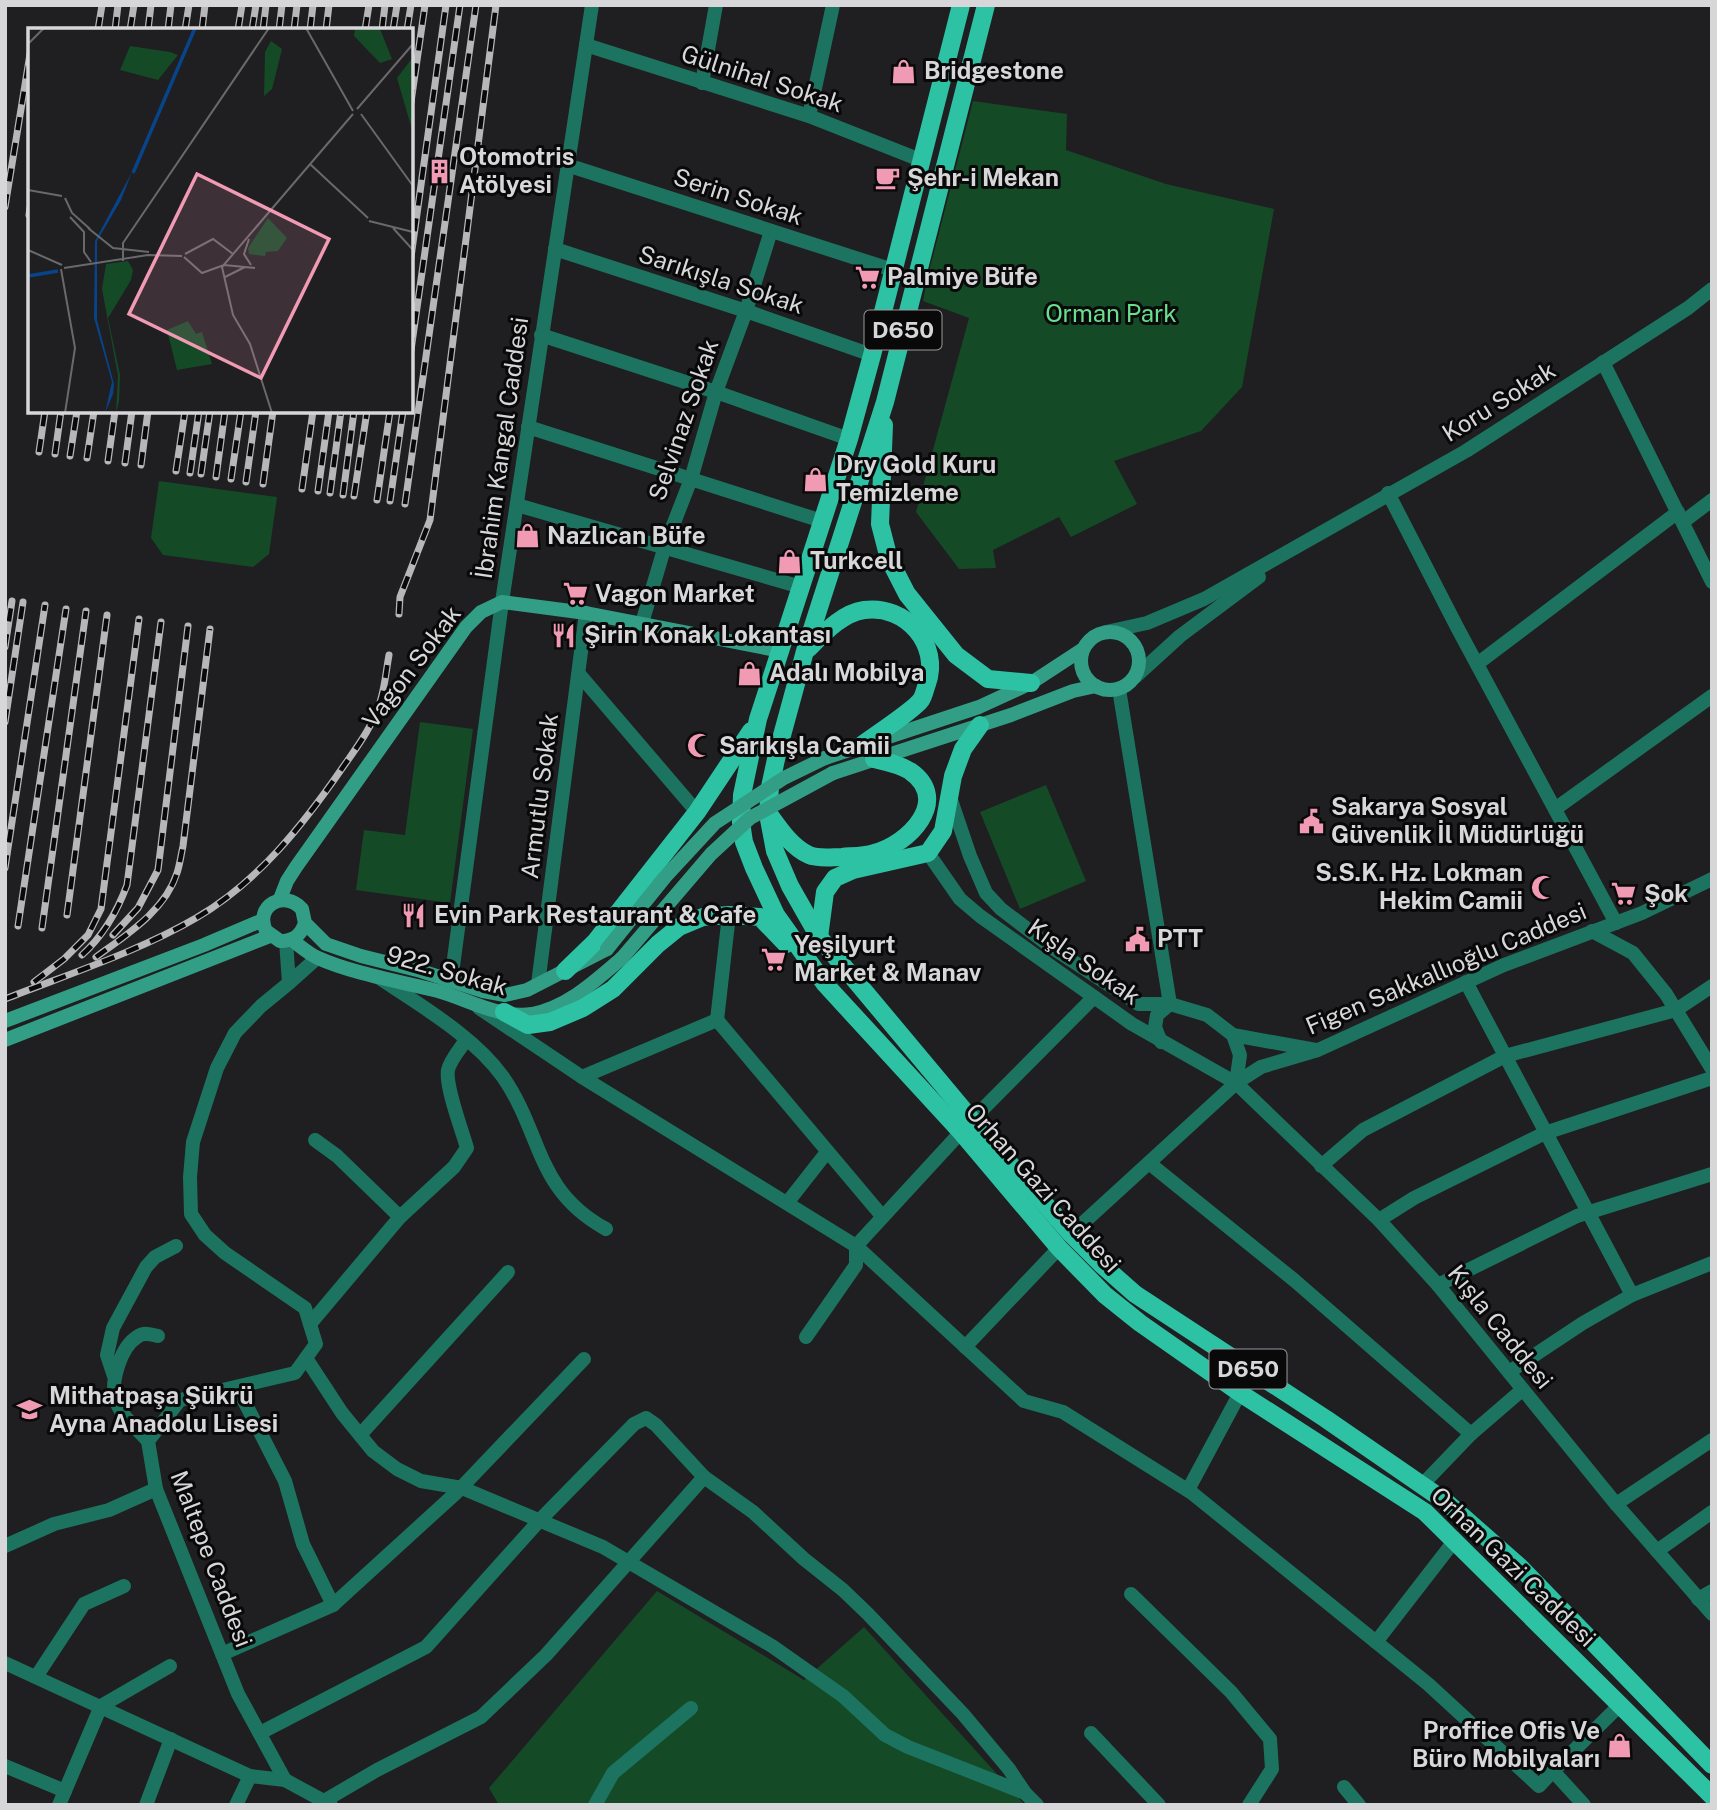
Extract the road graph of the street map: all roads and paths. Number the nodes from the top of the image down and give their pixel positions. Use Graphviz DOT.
graph roads {
  1 [pos="592,5"];
  2 [pos="716,5"];
  3 [pos="833,5"];
  4 [pos="961,5"];
  5 [pos="986,5"];
  6 [pos="586,45"];
  7 [pos="702,83"];
  8 [pos="809,116"];
  9 [pos="923,161"];
  10 [pos="567,165"];
  11 [pos="771,231"];
  12 [pos="555,249"];
  13 [pos="896,271"];
  14 [pos="1712,289"];
  15 [pos="746,311"];
  16 [pos="541,335"];
  17 [pos="873,355"];
  18 [pos="1603,362"];
  19 [pos="716,392"];
  20 [pos="885,402"];
  21 [pos="528,427"];
  22 [pos="849,439"];
  23 [pos="691,478"];
  24 [pos="1388,493"];
  25 [pos="1712,500"];
  26 [pos="517,505"];
  27 [pos="1681,517"];
  28 [pos="822,521"];
  29 [pos="1304,542"];
  30 [pos="665,546"];
  31 [pos="1712,582"];
  32 [pos="801,587"];
  33 [pos="502,602"];
  34 [pos="586,613"];
  35 [pos="642,623"];
  36 [pos="1106,632"];
  37 [pos="1083,649"];
  38 [pos="781,651"];
  39 [pos="805,651"];
  40 [pos="1477,664"];
  41 [pos="579,674"];
  42 [pos="1135,677"];
  43 [pos="1031,683"];
  44 [pos="1096,686"];
  45 [pos="1119,689"];
  46 [pos="1712,696"];
  47 [pos="758,719"];
  48 [pos="980,725"];
  49 [pos="862,745"];
  50 [pos="874,759"];
  51 [pos="950,797"];
  52 [pos="1555,809"];
  53 [pos="697,812"];
  54 [pos="768,814"];
  55 [pos="928,853"];
  56 [pos="1712,879"];
  57 [pos="280,899"];
  58 [pos="729,915"];
  59 [pos="263,920"];
  60 [pos="1616,922"];
  61 [pos="305,923"];
  62 [pos="1592,931"];
  63 [pos="270,936"];
  64 [pos="819,937"];
  65 [pos="289,940"];
  66 [pos="317,958"];
  67 [pos="565,971"];
  68 [pos="374,974"];
  69 [pos="452,981"];
  70 [pos="1466,982"];
  71 [pos="289,983"];
  72 [pos="538,984"];
  73 [pos="825,984"];
  74 [pos="1712,985"];
  75 [pos="1094,997"];
  76 [pos="474,1004"];
  77 [pos="1170,1004"];
  78 [pos="1676,1010"];
  79 [pos="504,1012"];
  80 [pos="717,1020"];
  81 [pos="5,1021"];
  82 [pos="1234,1035"];
  83 [pos="5,1040"];
  84 [pos="466,1040"];
  85 [pos="1161,1042"];
  86 [pos="1318,1050"];
  87 [pos="1505,1056"];
  88 [pos="1712,1069"];
  89 [pos="582,1077"];
  90 [pos="1712,1078"];
  91 [pos="1236,1083"];
  92 [pos="967,1126"];
  93 [pos="1545,1133"];
  94 [pos="315,1140"];
  95 [pos="827,1152"];
  96 [pos="1149,1163"];
  97 [pos="1321,1166"];
  98 [pos="1712,1174"];
  99 [pos="787,1203"];
  100 [pos="1587,1213"];
  101 [pos="882,1216"];
  102 [pos="400,1217"];
  103 [pos="1379,1220"];
  104 [pos="606,1229"];
  105 [pos="1071,1234"];
  106 [pos="176,1246"];
  107 [pos="856,1246"];
  108 [pos="1059,1248"];
  109 [pos="1712,1263"];
  110 [pos="508,1272"];
  111 [pos="1438,1285"];
  112 [pos="1632,1295"];
  113 [pos="310,1324"];
  114 [pos="158,1336"];
  115 [pos="806,1337"];
  116 [pos="965,1347"];
  117 [pos="306,1358"];
  118 [pos="584,1359"];
  119 [pos="1508,1372"];
  120 [pos="114,1376"];
  121 [pos="237,1387"];
  122 [pos="1522,1390"];
  123 [pos="1240,1393"];
  124 [pos="1472,1434"];
  125 [pos="360,1435"];
  126 [pos="1712,1440"];
  127 [pos="148,1441"];
  128 [pos="704,1477"];
  129 [pos="1422,1485"];
  130 [pos="462,1488"];
  131 [pos="156,1489"];
  132 [pos="1188,1490"];
  133 [pos="1616,1504"];
  134 [pos="1712,1511"];
  135 [pos="539,1521"];
  136 [pos="1455,1540"];
  137 [pos="5,1546"];
  138 [pos="1657,1550"];
  139 [pos="630,1562"];
  140 [pos="124,1586"];
  141 [pos="1712,1591"];
  142 [pos="1131,1594"];
  143 [pos="1698,1599"];
  144 [pos="333,1605"];
  145 [pos="1712,1614"];
  146 [pos="1376,1642"];
  147 [pos="222,1654"];
  148 [pos="5,1663"];
  149 [pos="170,1666"];
  150 [pos="36,1676"];
  151 [pos="1620,1705"];
  152 [pos="102,1706"];
  153 [pos="691,1708"];
  154 [pos="260,1733"];
  155 [pos="1091,1733"];
  156 [pos="171,1739"];
  157 [pos="1712,1765"];
  158 [pos="5,1766"];
  159 [pos="1553,1771"];
  160 [pos="250,1776"];
  161 [pos="285,1780"];
  162 [pos="1344,1787"];
  163 [pos="1025,1793"];
  164 [pos="1712,1796"];
  165 [pos="62,1798"];
  166 [pos="326,1804"];
  167 [pos="145,1805"];
  168 [pos="236,1805"];
  169 [pos="595,1805"];
  170 [pos="1037,1805"];
  171 [pos="1159,1805"];
  172 [pos="1249,1805"];
  173 [pos="1359,1805"];
  174 [pos="1584,1805"];
  1 -- 6 [label="street, İbrahim Kangal Caddesi"];
  2 -- 7 [label="street"];
  3 -- 8 [label="street"];
  4 -- 9 [label="main road, Orhan Gazi Caddesi"];
  5 -- 20 [label="main road, D650"];
  6 -- 7 [label="street, Gülnihal Sokak"];
  6 -- 10 [label="street, İbrahim Kangal Caddesi"];
  7 -- 8 [label="street, Gülnihal Sokak"];
  8 -- 9 [label="street, Gülnihal Sokak"];
  9 -- 13 [label="main road, Orhan Gazi Caddesi"];
  10 -- 11 [label="street, Serin Sokak"];
  10 -- 12 [label="street, İbrahim Kangal Caddesi"];
  11 -- 13 [label="street, Serin Sokak"];
  11 -- 15 [label="street, Selvinaz Sokak"];
  12 -- 15 [label="street, Sarıkışla Sokak"];
  12 -- 16 [label="street, İbrahim Kangal Caddesi"];
  13 -- 17 [label="main road, Orhan Gazi Caddesi"];
  14 -- 18 [label="street, Koru Sokak"];
  15 -- 17 [label="street, Sarıkışla Sokak"];
  15 -- 19 [label="street, Selvinaz Sokak"];
  16 -- 19 [label="street"];
  16 -- 21 [label="street, İbrahim Kangal Caddesi"];
  17 -- 22 [label="main road, Orhan Gazi Caddesi"];
  18 -- 24 [label="street, Koru Sokak"];
  18 -- 27 [label="street"];
  19 -- 22 [label="street"];
  19 -- 23 [label="street, Selvinaz Sokak"];
  20 -- 39 [label="main road, D650"];
  20 -- 43 [label="main road"];
  21 -- 23 [label="street"];
  21 -- 26 [label="street, İbrahim Kangal Caddesi"];
  22 -- 28 [label="main road, Orhan Gazi Caddesi"];
  23 -- 28 [label="street"];
  23 -- 30 [label="street, Selvinaz Sokak"];
  24 -- 29 [label="street, Koru Sokak"];
  24 -- 40 [label="street"];
  25 -- 27 [label="street"];
  26 -- 30 [label="street"];
  26 -- 33 [label="street, İbrahim Kangal Caddesi"];
  27 -- 31 [label="street"];
  27 -- 40 [label="street"];
  28 -- 32 [label="main road, Orhan Gazi Caddesi"];
  29 -- 36 [label="street"];
  29 -- 42 [label="street"];
  30 -- 32 [label="street"];
  30 -- 35 [label="street, Selvinaz Sokak"];
  32 -- 38 [label="main road, Orhan Gazi Caddesi"];
  33 -- 34 [label="main road"];
  33 -- 57 [label="main road, Vagon Sokak"];
  33 -- 69 [label="street, İbrahim Kangal Caddesi"];
  34 -- 35 [label="main road"];
  34 -- 41 [label="street, Armutlu Sokak"];
  35 -- 38 [label="main road"];
  36 -- 37 [label="main road"];
  36 -- 42 [label="main road"];
  37 -- 43 [label="main road"];
  37 -- 44 [label="main road"];
  38 -- 47 [label="main road, Orhan Gazi Caddesi"];
  39 -- 49 [label="main road"];
  39 -- 54 [label="main road, Orhan Gazi Caddesi / D650"];
  40 -- 52 [label="street"];
  41 -- 53 [label="street"];
  41 -- 72 [label="street, Armutlu Sokak"];
  42 -- 45 [label="main road"];
  43 -- 49 [label="main road"];
  44 -- 45 [label="main road"];
  44 -- 48 [label="main road, 922. Sokak"];
  45 -- 77 [label="street"];
  46 -- 52 [label="street"];
  47 -- 53 [label="main road"];
  47 -- 73 [label="main road, Orhan Gazi Caddesi"];
  48 -- 50 [label="main road, 922. Sokak"];
  48 -- 51 [label="main road"];
  49 -- 67 [label="main road, bridge"];
  50 -- 54 [label="main road"];
  50 -- 79 [label="main road, 922. Sokak, bridge"];
  51 -- 55 [label="main road"];
  51 -- 77 [label="street, Kışla Sokak"];
  52 -- 60 [label="street"];
  53 -- 67 [label="main road"];
  54 -- 64 [label="main road, Orhan Gazi Caddesi / D650"];
  55 -- 64 [label="main road"];
  55 -- 75 [label="street, Kışla Sokak"];
  56 -- 60 [label="street, Figen Sakkallıoğlu Caddesi"];
  57 -- 59 [label="main road"];
  57 -- 61 [label="main road"];
  58 -- 73 [label="main road"];
  58 -- 79 [label="main road"];
  58 -- 80 [label="street"];
  59 -- 63 [label="main road"];
  59 -- 81 [label="main road"];
  60 -- 62 [label="street, Figen Sakkallıoğlu Caddesi"];
  61 -- 65 [label="main road"];
  61 -- 69 [label="main road"];
  62 -- 70 [label="street, Figen Sakkallıoğlu Caddesi"];
  62 -- 78 [label="street"];
  63 -- 65 [label="main road"];
  63 -- 83 [label="main road"];
  64 -- 92 [label="main road, Orhan Gazi Caddesi / D650"];
  65 -- 66 [label="main road, 922. Sokak"];
  65 -- 71 [label="street"];
  66 -- 68 [label="main road, 922. Sokak"];
  66 -- 71 [label="street"];
  67 -- 72 [label="main road"];
  68 -- 76 [label="main road, 922. Sokak"];
  68 -- 84 [label="street"];
  69 -- 72 [label="main road"];
  70 -- 86 [label="street, Figen Sakkallıoğlu Caddesi"];
  70 -- 87 [label="street"];
  71 -- 113 [label="street"];
  73 -- 92 [label="main road, Orhan Gazi Caddesi"];
  74 -- 78 [label="street"];
  75 -- 85 [label="street, Kışla Sokak"];
  75 -- 92 [label="street"];
  76 -- 79 [label="main road, 922. Sokak"];
  76 -- 89 [label="street"];
  77 -- 82 [label="street, Kışla Sokak"];
  77 -- 85 [label="street"];
  78 -- 87 [label="street"];
  78 -- 88 [label="street"];
  80 -- 89 [label="street"];
  80 -- 95 [label="street"];
  82 -- 86 [label="street"];
  82 -- 91 [label="street"];
  84 -- 102 [label="street"];
  84 -- 104 [label="street"];
  85 -- 91 [label="street, Kışla Sokak"];
  86 -- 91 [label="street, Figen Sakkallıoğlu Caddesi"];
  87 -- 93 [label="street"];
  87 -- 97 [label="street"];
  89 -- 99 [label="street"];
  90 -- 93 [label="street"];
  91 -- 96 [label="street, Figen Sakkallıoğlu Caddesi"];
  91 -- 97 [label="street, Kışla Caddesi"];
  92 -- 101 [label="street"];
  92 -- 105 [label="main road, Orhan Gazi Caddesi / D650"];
  92 -- 108 [label="main road, Orhan Gazi Caddesi"];
  93 -- 100 [label="street"];
  93 -- 103 [label="street"];
  94 -- 102 [label="street"];
  95 -- 99 [label="street"];
  95 -- 101 [label="street"];
  96 -- 105 [label="street, Figen Sakkallıoğlu Caddesi"];
  96 -- 124 [label="street"];
  97 -- 103 [label="street, Kışla Caddesi"];
  98 -- 100 [label="street"];
  99 -- 107 [label="street"];
  100 -- 111 [label="street"];
  100 -- 112 [label="street"];
  101 -- 107 [label="street"];
  102 -- 113 [label="street"];
  103 -- 111 [label="street, Kışla Caddesi"];
  105 -- 129 [label="main road, Orhan Gazi Caddesi / D650"];
  106 -- 120 [label="street"];
  107 -- 115 [label="street"];
  107 -- 116 [label="street"];
  108 -- 116 [label="street"];
  108 -- 123 [label="main road, Orhan Gazi Caddesi"];
  109 -- 112 [label="street"];
  110 -- 125 [label="street"];
  111 -- 119 [label="street, Kışla Caddesi"];
  112 -- 119 [label="street"];
  113 -- 117 [label="street"];
  114 -- 120 [label="street"];
  116 -- 132 [label="street"];
  117 -- 121 [label="street"];
  117 -- 125 [label="street"];
  118 -- 130 [label="street"];
  119 -- 122 [label="street, Kışla Caddesi"];
  120 -- 127 [label="street"];
  121 -- 127 [label="street"];
  121 -- 144 [label="street"];
  122 -- 124 [label="street"];
  122 -- 133 [label="street, Kışla Caddesi"];
  123 -- 132 [label="street"];
  123 -- 136 [label="main road, Orhan Gazi Caddesi"];
  124 -- 129 [label="street"];
  125 -- 130 [label="street"];
  126 -- 133 [label="street"];
  127 -- 131 [label="street, Maltepe Caddesi"];
  128 -- 135 [label="street"];
  128 -- 139 [label="street"];
  128 -- 163 [label="street"];
  129 -- 157 [label="main road, Orhan Gazi Caddesi / D650"];
  130 -- 135 [label="street"];
  130 -- 144 [label="street"];
  131 -- 137 [label="street"];
  131 -- 147 [label="street, Maltepe Caddesi"];
  132 -- 146 [label="street"];
  133 -- 138 [label="street, Kışla Caddesi"];
  134 -- 138 [label="street"];
  135 -- 139 [label="street"];
  135 -- 154 [label="street"];
  136 -- 146 [label="street"];
  136 -- 151 [label="main road, Orhan Gazi Caddesi"];
  138 -- 143 [label="street, Kışla Caddesi"];
  139 -- 163 [label="street"];
  139 -- 166 [label="street"];
  140 -- 150 [label="street"];
  141 -- 143 [label="street"];
  142 -- 172 [label="street"];
  143 -- 145 [label="street, Kışla Caddesi"];
  144 -- 147 [label="street"];
  146 -- 159 [label="street"];
  147 -- 154 [label="street, Maltepe Caddesi"];
  148 -- 150 [label="street"];
  149 -- 152 [label="street"];
  150 -- 152 [label="street"];
  151 -- 159 [label="street"];
  151 -- 164 [label="main road, Orhan Gazi Caddesi"];
  152 -- 156 [label="street"];
  152 -- 165 [label="street"];
  153 -- 169 [label="street"];
  154 -- 161 [label="street, Maltepe Caddesi"];
  155 -- 171 [label="street"];
  156 -- 160 [label="street"];
  156 -- 167 [label="street"];
  158 -- 165 [label="street"];
  159 -- 174 [label="street"];
  160 -- 161 [label="street"];
  160 -- 168 [label="street"];
  161 -- 166 [label="street"];
  162 -- 173 [label="street"];
  163 -- 170 [label="street"];
}
